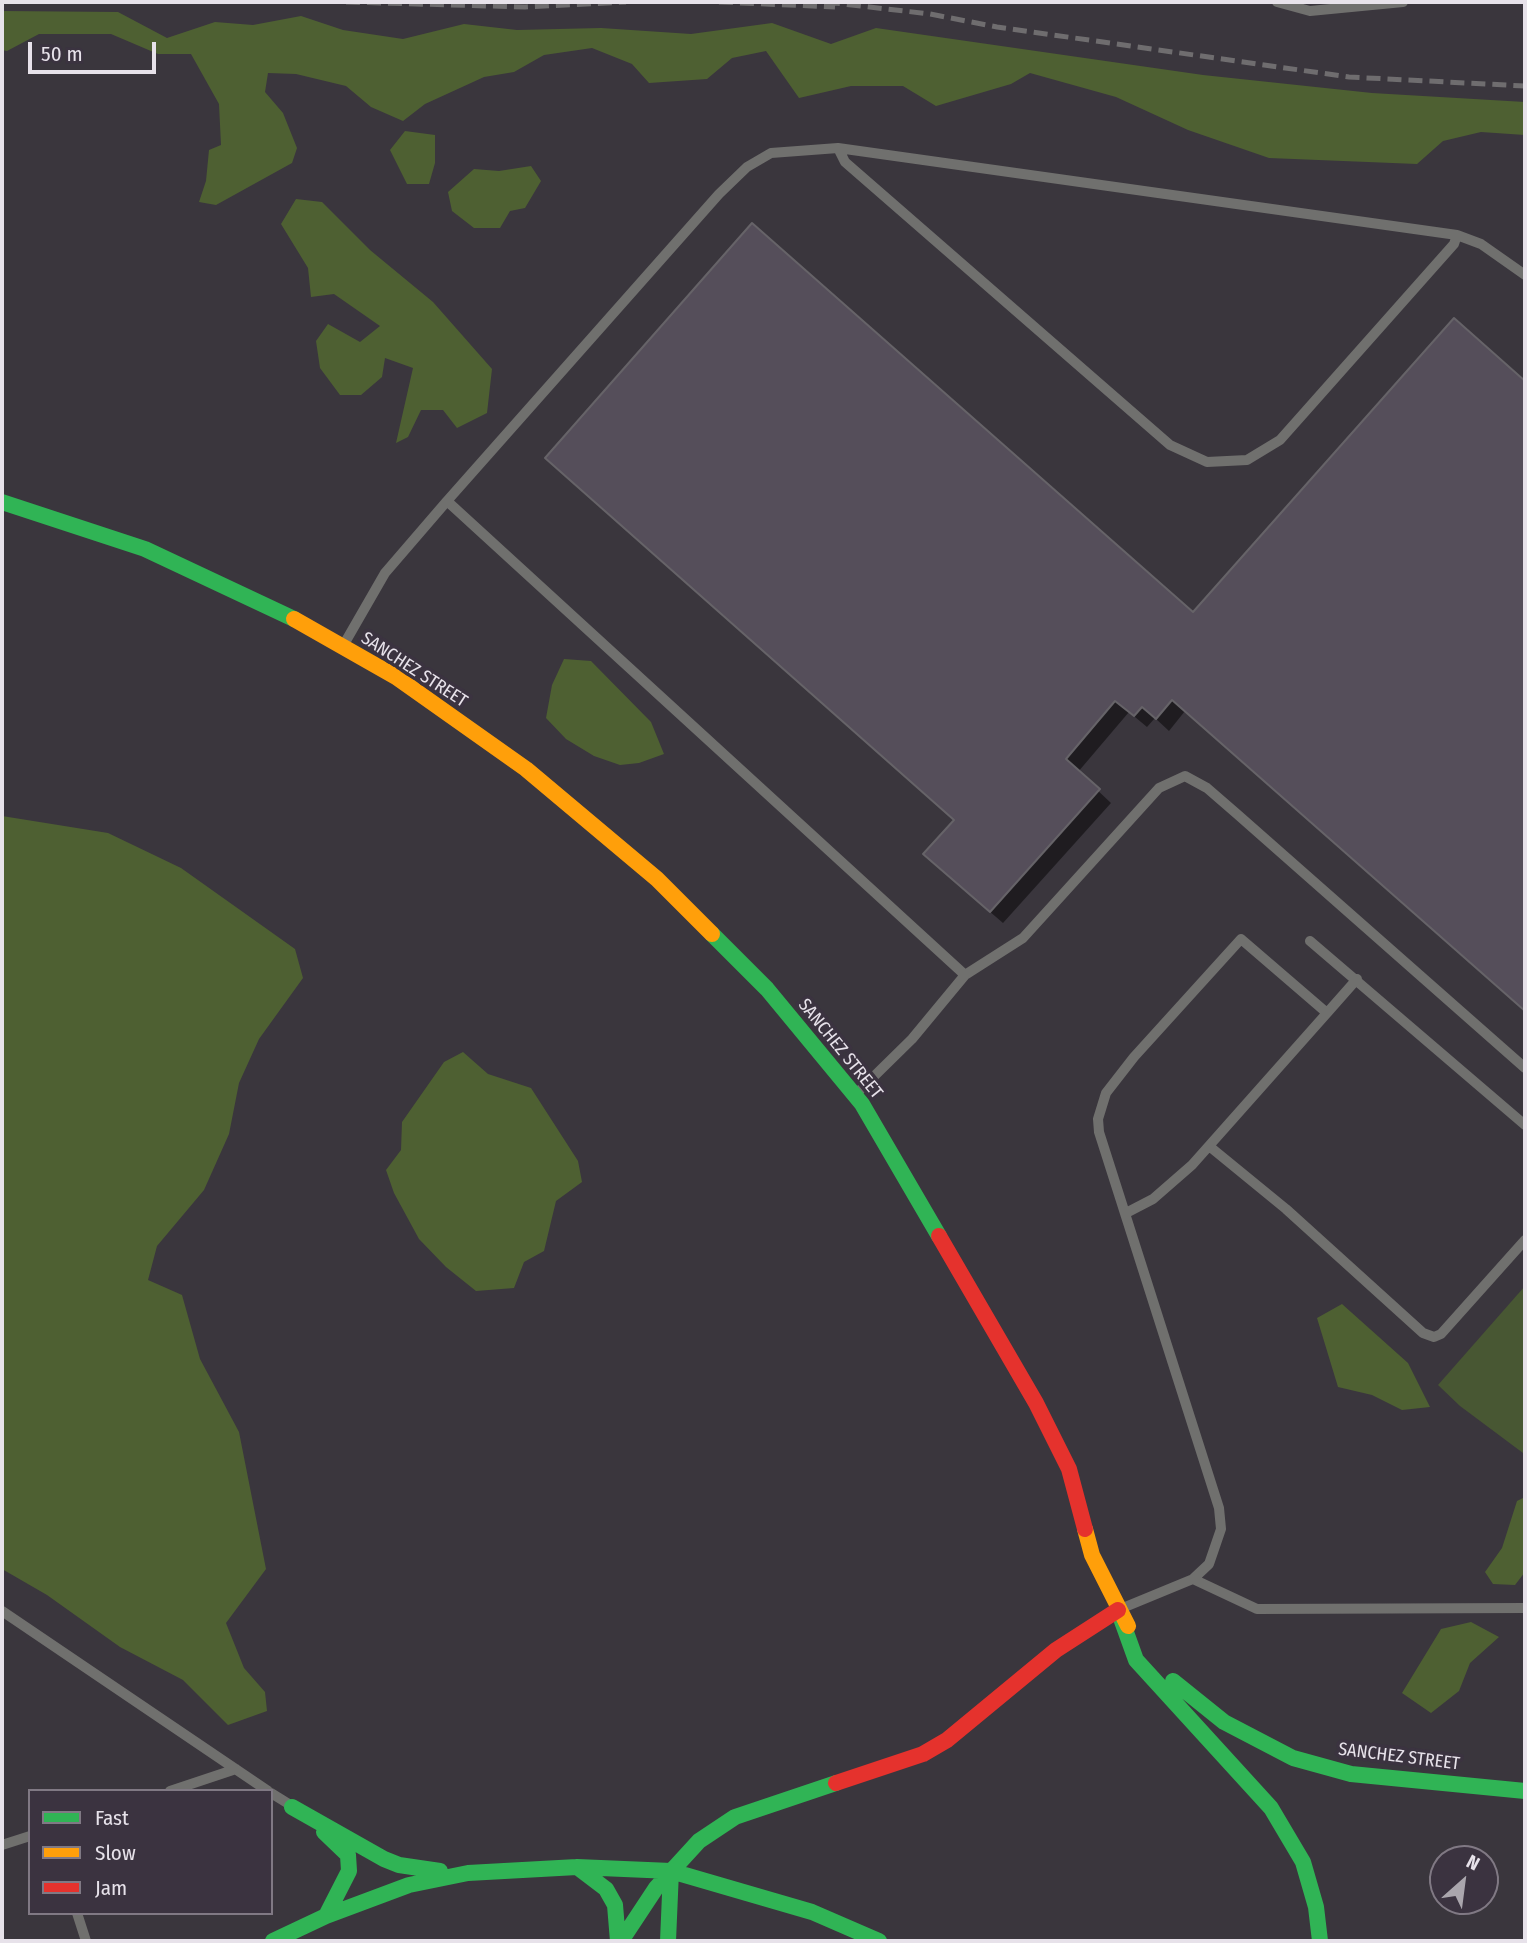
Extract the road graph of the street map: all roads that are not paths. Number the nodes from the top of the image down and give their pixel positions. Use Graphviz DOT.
graph roads {
  1 [pos="1277,2"];
  2 [pos="1403,2"];
  3 [pos="838,148"];
  4 [pos="1457,234"];
  5 [pos="1525,275"];
  6 [pos="447,501"];
  7 [pos="2,502"];
  8 [pos="343,647"];
  9 [pos="1310,940"];
  10 [pos="965,975"];
  11 [pos="1357,979"];
  12 [pos="1327,1013"];
  13 [pos="1525,1068"];
  14 [pos="855,1095"];
  15 [pos="1525,1125"];
  16 [pos="1209,1146"];
  17 [pos="1126,1213"];
  18 [pos="1525,1240"];
  19 [pos="1193,1579"];
  20 [pos="1525,1608"];
  21 [pos="1118,1610"];
  22 [pos="2,1611"];
  23 [pos="236,1769"];
  24 [pos="176,1789"];
  25 [pos="266,1789"];
  26 [pos="1525,1791"];
  27 [pos="273,1794"];
  28 [pos="292,1807"];
  29 [pos="28,1837"];
  30 [pos="2,1845"];
  31 [pos="576,1867"];
  32 [pos="671,1871"];
  33 [pos="468,1872"];
  34 [pos="78,1915"];
  35 [pos="326,1916"];
  36 [pos="86,1941"];
  37 [pos="273,1941"];
  38 [pos="620,1941"];
  39 [pos="668,1941"];
  40 [pos="878,1941"];
  41 [pos="1320,1941"];
  1 -- 2 [label="lane"];
  3 -- 4 [label="lane"];
  3 -- 4 [label="lane"];
  3 -- 6 [label="lane"];
  4 -- 5 [label="lane"];
  6 -- 8 [label="lane"];
  6 -- 10 [label="lane"];
  7 -- 8 [label="main road, SANCHEZ STREET"];
  8 -- 14 [label="main road, SANCHEZ STREET"];
  9 -- 11 [label="lane"];
  10 -- 13 [label="lane"];
  10 -- 14 [label="lane"];
  11 -- 12 [label="lane"];
  11 -- 15 [label="lane"];
  12 -- 16 [label="lane"];
  12 -- 17 [label="lane"];
  14 -- 21 [label="main road, SANCHEZ STREET"];
  16 -- 17 [label="lane"];
  16 -- 18 [label="lane"];
  17 -- 19 [label="lane"];
  19 -- 20 [label="lane"];
  19 -- 21 [label="lane"];
  21 -- 26 [label="main road, SANCHEZ STREET"];
  21 -- 32 [label="main road"];
  21 -- 41 [label="main road"];
  22 -- 23 [label="lane"];
  23 -- 24 [label="lane"];
  23 -- 25 [label="lane"];
  27 -- 28 [label="lane"];
  28 -- 33 [label="main road"];
  28 -- 35 [label="main road"];
  29 -- 30 [label="lane"];
  31 -- 32 [label="main road"];
  31 -- 33 [label="main road"];
  31 -- 38 [label="main road"];
  32 -- 38 [label="main road"];
  32 -- 39 [label="main road"];
  32 -- 40 [label="main road"];
  33 -- 35 [label="main road"];
  34 -- 36 [label="lane"];
  35 -- 37 [label="main road"];
}
